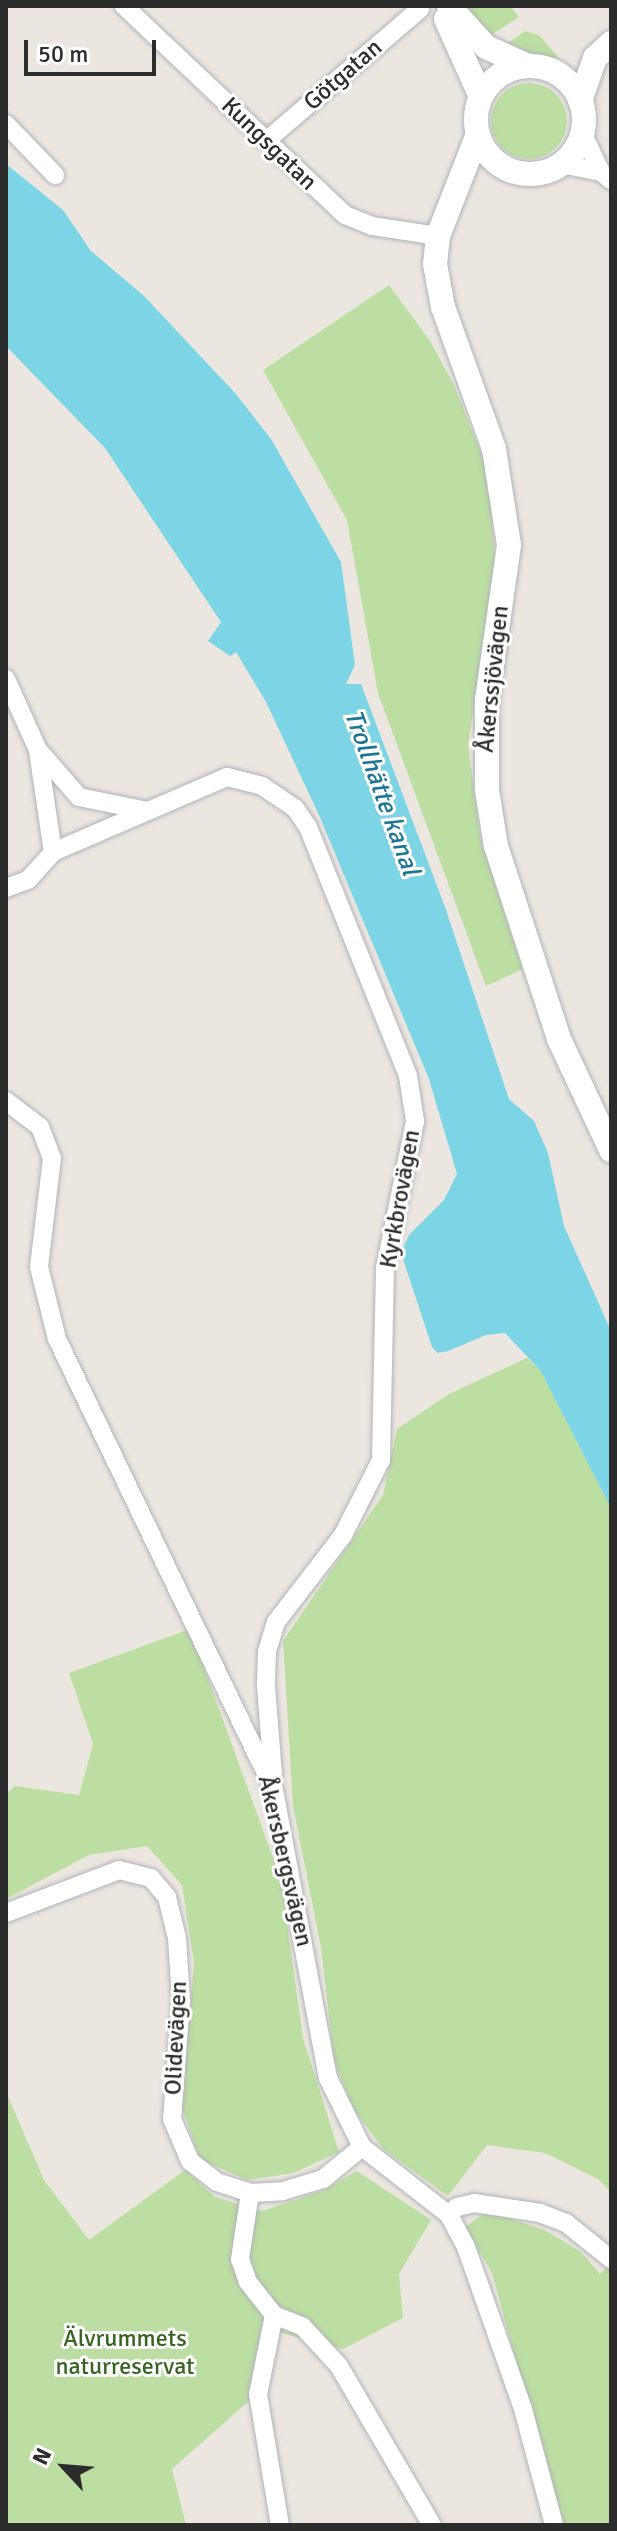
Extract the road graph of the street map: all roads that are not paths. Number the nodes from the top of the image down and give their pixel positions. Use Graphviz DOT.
graph roads {
  1 [pos="124,6"];
  2 [pos="449,6"];
  3 [pos="430,7"];
  4 [pos="603,50"];
  5 [pos="528,66"];
  6 [pos="555,72"];
  7 [pos="481,97"];
  8 [pos="580,101"];
  9 [pos="6,124"];
  10 [pos="582,132"];
  11 [pos="478,134"];
  12 [pos="266,141"];
  13 [pos="561,164"];
  14 [pos="502,166"];
  15 [pos="55,175"];
  16 [pos="606,176"];
  17 [pos="454,201"];
  18 [pos="438,236"];
  19 [pos="6,679"];
  20 [pos="38,750"];
  21 [pos="148,811"];
  22 [pos="53,852"];
  23 [pos="6,888"];
  24 [pos="7,1101"];
  25 [pos="611,1150"];
  26 [pos="274,1790"];
  27 [pos="6,1913"];
  28 [pos="362,2147"];
  29 [pos="250,2193"];
  30 [pos="449,2215"];
  31 [pos="611,2259"];
  32 [pos="274,2315"];
  33 [pos="280,2525"];
  34 [pos="432,2525"];
  35 [pos="554,2525"];
  1 -- 12 [label="street, Kungsgatan"];
  2 -- 5 [label="street"];
  3 -- 7 [label="street"];
  3 -- 12 [label="street, Götgatan"];
  4 -- 6 [label="street"];
  4 -- 8 [label="street"];
  5 -- 6 [label="street"];
  5 -- 7 [label="street"];
  6 -- 8 [label="street"];
  7 -- 11 [label="street"];
  8 -- 10 [label="street"];
  9 -- 15 [label="street"];
  10 -- 13 [label="street"];
  10 -- 16 [label="street"];
  11 -- 14 [label="street"];
  11 -- 17 [label="street, Åkerssjövägen"];
  12 -- 18 [label="street, Kungsgatan"];
  13 -- 14 [label="street"];
  13 -- 16 [label="street"];
  14 -- 17 [label="street, Åkerssjövägen"];
  17 -- 18 [label="street, Åkerssjövägen"];
  18 -- 25 [label="street, Åkerssjövägen"];
  19 -- 20 [label="street"];
  20 -- 21 [label="street"];
  20 -- 22 [label="street"];
  21 -- 22 [label="street, Kyrkbrovägen"];
  21 -- 26 [label="street, Kyrkbrovägen"];
  22 -- 23 [label="street"];
  24 -- 26 [label="street, Åkersbergsvägen"];
  26 -- 28 [label="street, Åkersbergsvägen"];
  27 -- 29 [label="street, Olidevägen"];
  28 -- 29 [label="street"];
  28 -- 30 [label="street, Åkersbergsvägen"];
  29 -- 32 [label="street"];
  30 -- 31 [label="street"];
  30 -- 35 [label="street, Åkersbergsvägen"];
  32 -- 33 [label="street"];
  32 -- 34 [label="street"];
}
